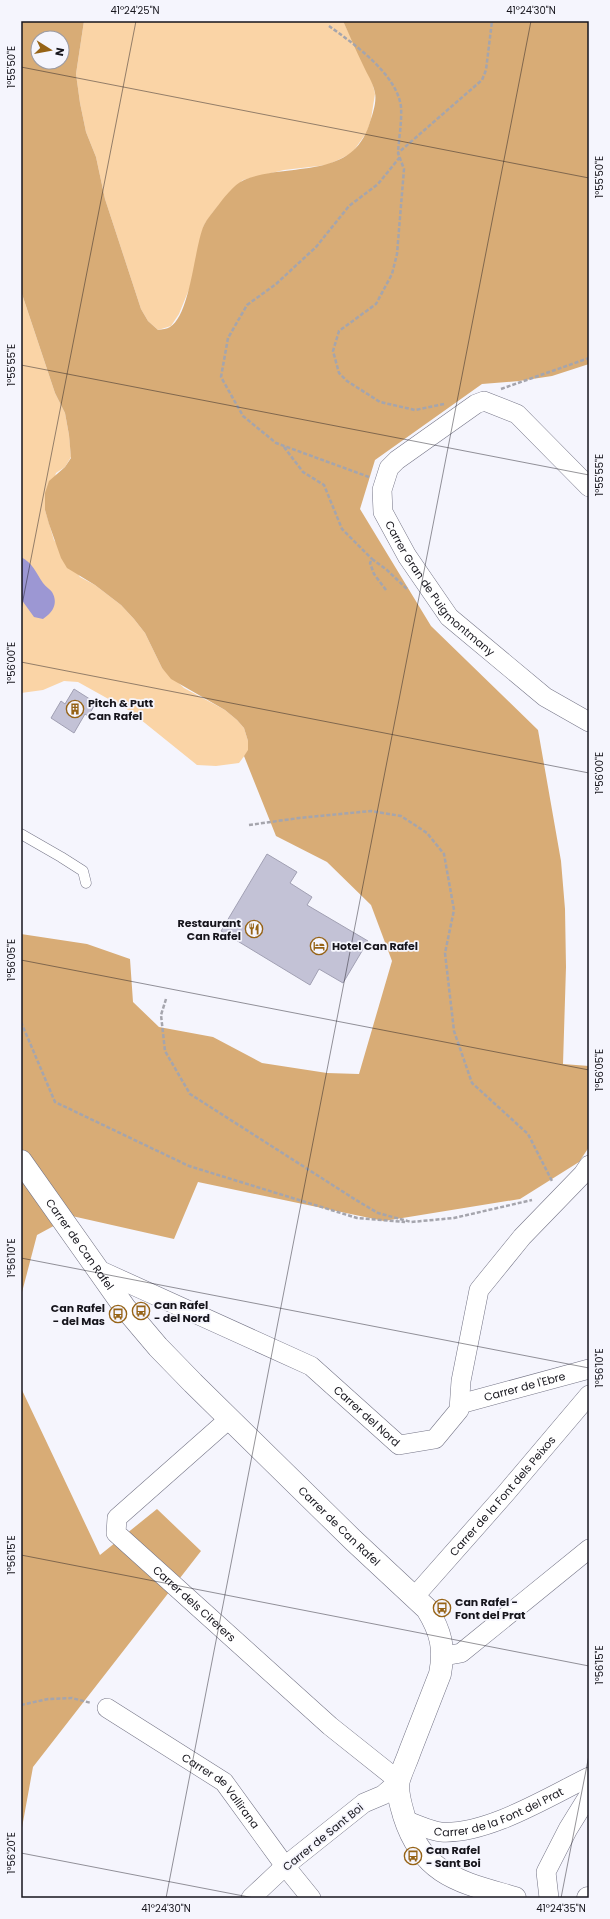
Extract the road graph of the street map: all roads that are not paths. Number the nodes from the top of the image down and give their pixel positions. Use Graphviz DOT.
graph roads {
  1 [pos="589,487"];
  2 [pos="589,722"];
  3 [pos="21,834"];
  4 [pos="86,883"];
  5 [pos="21,1161"];
  6 [pos="589,1165"];
  7 [pos="97,1269"];
  8 [pos="589,1369"];
  9 [pos="589,1395"];
  10 [pos="460,1404"];
  11 [pos="229,1419"];
  12 [pos="589,1549"];
  13 [pos="415,1596"];
  14 [pos="444,1656"];
  15 [pos="107,1708"];
  16 [pos="589,1777"];
  17 [pos="399,1781"];
  18 [pos="589,1795"];
  19 [pos="406,1821"];
  20 [pos="285,1866"];
  21 [pos="251,1898"];
  22 [pos="311,1898"];
  23 [pos="515,1898"];
  24 [pos="549,1898"];
  1 -- 2 [label="street, Carrer Gran de Puigmontmany"];
  3 -- 4 [label="lane"];
  5 -- 7 [label="street, Carrer de Can Rafel"];
  6 -- 10 [label="street, Carrer del Nord"];
  7 -- 10 [label="street, Carrer del Nord"];
  7 -- 11 [label="street, Carrer de Can Rafel"];
  8 -- 10 [label="street, Carrer de l'Ebre"];
  9 -- 13 [label="street, Carrer de la Font dels Peixos"];
  11 -- 13 [label="street, Carrer de Can Rafel"];
  11 -- 17 [label="street, Carrer dels Cirerers"];
  12 -- 14 [label="street"];
  13 -- 14 [label="street, Carrer de Can Rafel"];
  14 -- 17 [label="street, Carrer de Can Rafel"];
  15 -- 20 [label="street, Carrer de Vallirana"];
  16 -- 19 [label="street, Carrer de la Font del Prat"];
  17 -- 19 [label="street, Carrer de Can Rafel"];
  17 -- 20 [label="street, Carrer de Sant Boi"];
  18 -- 24 [label="street"];
  19 -- 23 [label="street, Carrer de Can Rafel"];
  20 -- 21 [label="street, Carrer de Sant Boi"];
  20 -- 22 [label="street, Carrer de Vallirana"];
}
